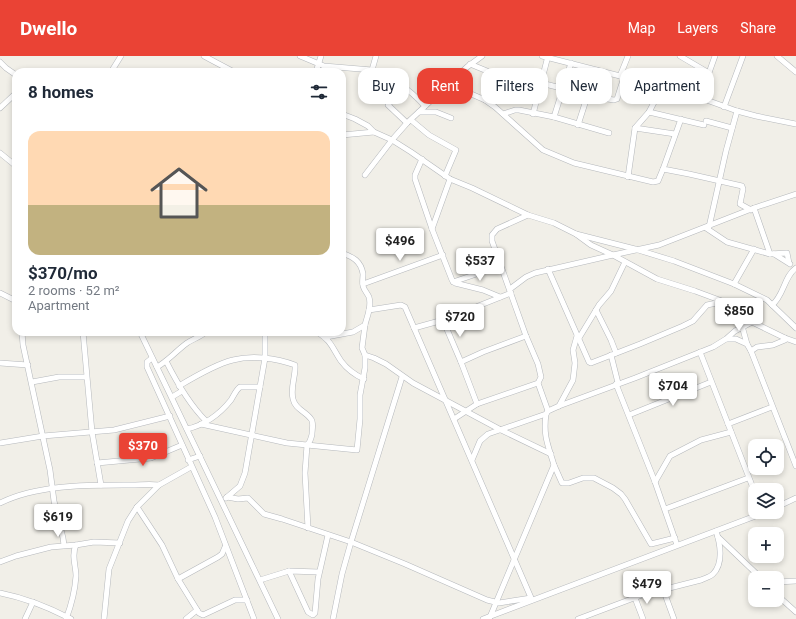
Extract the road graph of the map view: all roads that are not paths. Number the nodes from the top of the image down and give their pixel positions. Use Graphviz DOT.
graph roads {
  1 [pos="120,56"];
  2 [pos="204,56"];
  3 [pos="300,56"];
  4 [pos="321,56"];
  5 [pos="376,56"];
  6 [pos="481,56"];
  7 [pos="546,56"];
  8 [pos="628,56"];
  9 [pos="680,56"];
  10 [pos="716,56"];
  11 [pos="742,56"];
  12 [pos="777,56"];
  13 [pos="0,62"];
  14 [pos="571,63"];
  15 [pos="318,64"];
  16 [pos="470,64"];
  17 [pos="113,68"];
  18 [pos="226,68"];
  19 [pos="317,68"];
  20 [pos="373,68"];
  21 [pos="466,68"];
  22 [pos="544,68"];
  23 [pos="569,68"];
  24 [pos="589,68"];
  25 [pos="625,68"];
  26 [pos="700,68"];
  27 [pos="711,68"];
  28 [pos="358,69"];
  29 [pos="481,69"];
  30 [pos="12,72"];
  31 [pos="796,72"];
  32 [pos="620,85"];
  33 [pos="409,91"];
  34 [pos="12,97"];
  35 [pos="612,99"];
  36 [pos="714,103"];
  37 [pos="389,104"];
  38 [pos="490,104"];
  39 [pos="536,104"];
  40 [pos="558,104"];
  41 [pos="586,104"];
  42 [pos="654,104"];
  43 [pos="425,106"];
  44 [pos="724,107"];
  45 [pos="0,108"];
  46 [pos="737,111"];
  47 [pos="419,112"];
  48 [pos="650,112"];
  49 [pos="503,114"];
  50 [pos="533,114"];
  51 [pos="346,116"];
  52 [pos="554,117"];
  53 [pos="451,118"];
  54 [pos="681,119"];
  55 [pos="409,122"];
  56 [pos="796,124"];
  57 [pos="578,125"];
  58 [pos="635,128"];
  59 [pos="732,128"];
  60 [pos="374,132"];
  61 [pos="609,134"];
  62 [pos="675,134"];
  63 [pos="346,135"];
  64 [pos="392,140"];
  65 [pos="0,152"];
  66 [pos="422,159"];
  67 [pos="12,162"];
  68 [pos="663,169"];
  69 [pos="366,175"];
  70 [pos="628,177"];
  71 [pos="447,178"];
  72 [pos="720,180"];
  73 [pos="796,194"];
  74 [pos="753,209"];
  75 [pos="528,215"];
  76 [pos="707,227"];
  77 [pos="432,229"];
  78 [pos="576,234"];
  79 [pos="635,249"];
  80 [pos="754,249"];
  81 [pos="346,254"];
  82 [pos="772,254"];
  83 [pos="443,255"];
  84 [pos="613,255"];
  85 [pos="625,262"];
  86 [pos="500,266"];
  87 [pos="796,268"];
  88 [pos="548,269"];
  89 [pos="453,282"];
  90 [pos="363,284"];
  91 [pos="734,284"];
  92 [pos="510,291"];
  93 [pos="0,293"];
  94 [pos="500,297"];
  95 [pos="12,299"];
  96 [pos="722,302"];
  97 [pos="772,305"];
  98 [pos="369,310"];
  99 [pos="596,310"];
  100 [pos="443,320"];
  101 [pos="752,322"];
  102 [pos="365,325"];
  103 [pos="742,326"];
  104 [pos="414,328"];
  105 [pos="796,328"];
  106 [pos="346,334"];
  107 [pos="23,336"];
  108 [pos="83,336"];
  109 [pos="142,336"];
  110 [pos="201,336"];
  111 [pos="265,336"];
  112 [pos="332,336"];
  113 [pos="526,336"];
  114 [pos="326,337"];
  115 [pos="578,337"];
  116 [pos="785,338"];
  117 [pos="726,339"];
  118 [pos="796,342"];
  119 [pos="747,344"];
  120 [pos="751,351"];
  121 [pos="700,352"];
  122 [pos="616,353"];
  123 [pos="365,355"];
  124 [pos="610,356"];
  125 [pos="152,358"];
  126 [pos="265,358"];
  127 [pos="166,361"];
  128 [pos="461,362"];
  129 [pos="0,363"];
  130 [pos="28,365"];
  131 [pos="157,367"];
  132 [pos="86,377"];
  133 [pos="402,377"];
  134 [pos="364,379"];
  135 [pos="32,382"];
  136 [pos="711,382"];
  137 [pos="538,383"];
  138 [pos="617,384"];
  139 [pos="179,386"];
  140 [pos="260,387"];
  141 [pos="182,391"];
  142 [pos="445,399"];
  143 [pos="173,400"];
  144 [pos="477,404"];
  145 [pos="165,406"];
  146 [pos="559,406"];
  147 [pos="772,407"];
  148 [pos="465,411"];
  149 [pos="547,412"];
  150 [pos="629,415"];
  151 [pos="170,416"];
  152 [pos="454,419"];
  153 [pos="206,421"];
  154 [pos="201,424"];
  155 [pos="728,424"];
  156 [pos="186,429"];
  157 [pos="499,429"];
  158 [pos="92,432"];
  159 [pos="731,432"];
  160 [pos="43,436"];
  161 [pos="252,436"];
  162 [pos="0,443"];
  163 [pos="787,444"];
  164 [pos="182,445"];
  165 [pos="307,445"];
  166 [pos="796,453"];
  167 [pos="551,454"];
  168 [pos="200,456"];
  169 [pos="188,460"];
  170 [pos="472,460"];
  171 [pos="97,463"];
  172 [pos="554,465"];
  173 [pos="796,466"];
  174 [pos="191,467"];
  175 [pos="748,478"];
  176 [pos="655,482"];
  177 [pos="750,483"];
  178 [pos="101,485"];
  179 [pos="159,485"];
  180 [pos="52,488"];
  181 [pos="224,498"];
  182 [pos="796,498"];
  183 [pos="0,503"];
  184 [pos="784,504"];
  185 [pos="137,507"];
  186 [pos="665,509"];
  187 [pos="748,518"];
  188 [pos="308,528"];
  189 [pos="716,531"];
  190 [pos="328,535"];
  191 [pos="718,537"];
  192 [pos="674,538"];
  193 [pos="120,542"];
  194 [pos="351,542"];
  195 [pos="76,545"];
  196 [pos="677,545"];
  197 [pos="64,546"];
  198 [pos="225,547"];
  199 [pos="515,558"];
  200 [pos="0,562"];
  201 [pos="289,571"];
  202 [pos="754,571"];
  203 [pos="319,572"];
  204 [pos="178,579"];
  205 [pos="260,580"];
  206 [pos="784,582"];
  207 [pos="796,582"];
  208 [pos="663,589"];
  209 [pos="0,593"];
  210 [pos="635,598"];
  211 [pos="532,599"];
  212 [pos="247,600"];
  213 [pos="784,601"];
  214 [pos="33,602"];
  215 [pos="496,603"];
  216 [pos="197,610"];
  217 [pos="796,612"];
  218 [pos="68,618"];
  219 [pos="490,618"];
  220 [pos="25,619"];
  221 [pos="104,619"];
  222 [pos="186,619"];
  223 [pos="254,619"];
  224 [pos="278,619"];
  225 [pos="333,619"];
  226 [pos="483,619"];
  227 [pos="578,619"];
  228 [pos="643,619"];
  229 [pos="674,619"];
  1 -- 17 [label="street"];
  2 -- 18 [label="street"];
  3 -- 15 [label="street"];
  4 -- 15 [label="street"];
  5 -- 20 [label="street"];
  6 -- 16 [label="street"];
  7 -- 14 [label="street"];
  7 -- 22 [label="street"];
  8 -- 25 [label="street"];
  9 -- 26 [label="street"];
  10 -- 27 [label="street"];
  11 -- 44 [label="street"];
  12 -- 31 [label="street"];
  13 -- 30 [label="street"];
  14 -- 23 [label="street"];
  14 -- 24 [label="street"];
  15 -- 19 [label="street"];
  15 -- 28 [label="street"];
  16 -- 21 [label="street"];
  16 -- 29 [label="street"];
  32 -- 35 [label="street"];
  33 -- 43 [label="street"];
  34 -- 45 [label="street"];
  36 -- 44 [label="street"];
  37 -- 55 [label="street"];
  38 -- 49 [label="street"];
  39 -- 50 [label="street"];
  40 -- 52 [label="street"];
  41 -- 57 [label="street"];
  42 -- 48 [label="street"];
  43 -- 47 [label="street"];
  44 -- 46 [label="street"];
  46 -- 56 [label="street"];
  46 -- 59 [label="street"];
  47 -- 53 [label="street"];
  47 -- 55 [label="street"];
  48 -- 54 [label="street"];
  48 -- 58 [label="street"];
  49 -- 50 [label="street"];
  49 -- 70 [label="street"];
  50 -- 52 [label="street"];
  51 -- 60 [label="street"];
  52 -- 57 [label="street"];
  54 -- 59 [label="street"];
  54 -- 62 [label="street"];
  55 -- 64 [label="street"];
  55 -- 71 [label="street"];
  57 -- 61 [label="street"];
  58 -- 62 [label="street"];
  58 -- 70 [label="street"];
  59 -- 72 [label="street"];
  60 -- 63 [label="street"];
  60 -- 64 [label="street"];
  62 -- 68 [label="street"];
  64 -- 66 [label="street"];
  64 -- 69 [label="street"];
  65 -- 67 [label="street"];
  66 -- 71 [label="street"];
  66 -- 77 [label="street"];
  68 -- 70 [label="street"];
  68 -- 72 [label="street"];
  71 -- 75 [label="street"];
  71 -- 77 [label="street"];
  72 -- 74 [label="street"];
  72 -- 76 [label="street"];
  73 -- 74 [label="street"];
  74 -- 76 [label="street"];
  74 -- 82 [label="street"];
  75 -- 78 [label="street"];
  75 -- 86 [label="street"];
  76 -- 79 [label="street"];
  76 -- 80 [label="street"];
  77 -- 83 [label="street"];
  78 -- 79 [label="street"];
  78 -- 84 [label="street"];
  79 -- 84 [label="street"];
  79 -- 91 [label="street"];
  80 -- 82 [label="street"];
  80 -- 91 [label="street"];
  81 -- 90 [label="street"];
  82 -- 87 [label="street"];
  83 -- 89 [label="street"];
  83 -- 90 [label="street"];
  84 -- 85 [label="street"];
  84 -- 88 [label="street"];
  85 -- 96 [label="street"];
  85 -- 99 [label="street"];
  86 -- 89 [label="street"];
  86 -- 92 [label="street"];
  87 -- 97 [label="street"];
  88 -- 92 [label="street"];
  88 -- 115 [label="street"];
  89 -- 94 [label="street"];
  90 -- 98 [label="street"];
  91 -- 97 [label="street"];
  92 -- 94 [label="street"];
  92 -- 113 [label="street"];
  93 -- 95 [label="street"];
  94 -- 100 [label="street"];
  96 -- 101 [label="street"];
  96 -- 122 [label="street"];
  97 -- 105 [label="street"];
  98 -- 102 [label="street"];
  98 -- 104 [label="street"];
  99 -- 115 [label="street"];
  99 -- 122 [label="street"];
  100 -- 104 [label="street"];
  100 -- 128 [label="street"];
  101 -- 103 [label="street"];
  101 -- 116 [label="street"];
  102 -- 106 [label="street"];
  102 -- 123 [label="street"];
  103 -- 117 [label="street"];
  103 -- 119 [label="street"];
  104 -- 142 [label="street"];
  107 -- 130 [label="street"];
  108 -- 132 [label="street"];
  109 -- 125 [label="street"];
  110 -- 127 [label="street"];
  111 -- 126 [label="street"];
  112 -- 114 [label="street"];
  113 -- 128 [label="street"];
  113 -- 137 [label="street"];
  114 -- 134 [label="street"];
  115 -- 124 [label="street"];
  115 -- 146 [label="street"];
  116 -- 118 [label="street"];
  116 -- 120 [label="street"];
  117 -- 119 [label="street"];
  117 -- 121 [label="street"];
  119 -- 120 [label="street"];
  120 -- 147 [label="street"];
  121 -- 136 [label="street"];
  121 -- 138 [label="street"];
  122 -- 124 [label="street"];
  123 -- 133 [label="street"];
  123 -- 134 [label="street"];
  124 -- 138 [label="street"];
  125 -- 131 [label="street"];
  125 -- 145 [label="street"];
  126 -- 139 [label="street"];
  126 -- 140 [label="street"];
  126 -- 165 [label="street"];
  127 -- 131 [label="street"];
  127 -- 139 [label="street"];
  128 -- 144 [label="street"];
  129 -- 130 [label="street"];
  130 -- 135 [label="street"];
  131 -- 143 [label="street"];
  132 -- 135 [label="street"];
  132 -- 158 [label="street"];
  133 -- 142 [label="street"];
  133 -- 194 [label="street"];
  134 -- 165 [label="street"];
  135 -- 160 [label="street"];
  136 -- 150 [label="street"];
  136 -- 155 [label="street"];
  137 -- 144 [label="street"];
  137 -- 149 [label="street"];
  138 -- 146 [label="street"];
  138 -- 150 [label="street"];
  139 -- 141 [label="street"];
  140 -- 153 [label="street"];
  140 -- 161 [label="street"];
  141 -- 143 [label="street"];
  141 -- 153 [label="street"];
  142 -- 148 [label="street"];
  142 -- 152 [label="street"];
  143 -- 145 [label="street"];
  143 -- 156 [label="street"];
  144 -- 148 [label="street"];
  145 -- 151 [label="street"];
  146 -- 149 [label="street"];
  147 -- 155 [label="street"];
  147 -- 163 [label="street"];
  148 -- 152 [label="street"];
  148 -- 157 [label="street"];
  149 -- 157 [label="street"];
  149 -- 167 [label="street"];
  150 -- 176 [label="street"];
  151 -- 158 [label="street"];
  151 -- 164 [label="street"];
  152 -- 170 [label="street"];
  153 -- 154 [label="street"];
  154 -- 156 [label="street"];
  154 -- 161 [label="street"];
  155 -- 159 [label="street"];
  156 -- 168 [label="street"];
  157 -- 167 [label="street"];
  157 -- 170 [label="street"];
  158 -- 160 [label="street"];
  158 -- 171 [label="street"];
  159 -- 175 [label="street"];
  159 -- 176 [label="street"];
  160 -- 162 [label="street"];
  160 -- 180 [label="street"];
  161 -- 165 [label="street"];
  161 -- 181 [label="street"];
  163 -- 166 [label="street"];
  163 -- 173 [label="street"];
  164 -- 169 [label="street"];
  164 -- 171 [label="street"];
  165 -- 188 [label="street"];
  167 -- 172 [label="street"];
  168 -- 169 [label="street"];
  168 -- 181 [label="street"];
  169 -- 174 [label="street"];
  170 -- 199 [label="street"];
  171 -- 178 [label="street"];
  172 -- 192 [label="street"];
  172 -- 199 [label="street"];
  174 -- 179 [label="street"];
  174 -- 198 [label="street"];
  175 -- 177 [label="street"];
  175 -- 186 [label="street"];
  176 -- 186 [label="street"];
  178 -- 179 [label="street"];
  178 -- 180 [label="street"];
  179 -- 185 [label="street"];
  180 -- 183 [label="street"];
  180 -- 197 [label="street"];
  181 -- 188 [label="street"];
  181 -- 205 [label="street"];
  182 -- 184 [label="street"];
  185 -- 193 [label="street"];
  185 -- 204 [label="street"];
  186 -- 192 [label="street"];
  187 -- 189 [label="street"];
  188 -- 190 [label="street"];
  189 -- 191 [label="street"];
  189 -- 196 [label="street"];
  190 -- 194 [label="street"];
  190 -- 203 [label="street"];
  191 -- 202 [label="street"];
  191 -- 208 [label="street"];
  192 -- 196 [label="street"];
  193 -- 195 [label="street"];
  193 -- 221 [label="street"];
  194 -- 215 [label="street"];
  194 -- 225 [label="street"];
  195 -- 197 [label="street"];
  195 -- 218 [label="street"];
  196 -- 211 [label="street"];
  197 -- 200 [label="street"];
  198 -- 204 [label="street"];
  198 -- 212 [label="street"];
  199 -- 211 [label="street"];
  199 -- 215 [label="street"];
  201 -- 203 [label="street"];
  201 -- 203 [label="street"];
  201 -- 205 [label="street"];
  204 -- 216 [label="street"];
  205 -- 224 [label="street"];
  206 -- 207 [label="street"];
  208 -- 210 [label="street"];
  208 -- 229 [label="street"];
  209 -- 214 [label="street"];
  210 -- 227 [label="street"];
  210 -- 228 [label="street"];
  211 -- 215 [label="street"];
  211 -- 219 [label="street"];
  212 -- 216 [label="street"];
  212 -- 223 [label="street"];
  213 -- 217 [label="street"];
  214 -- 218 [label="street"];
  214 -- 220 [label="street"];
  215 -- 219 [label="street"];
  216 -- 222 [label="street"];
  219 -- 226 [label="street"];
}
